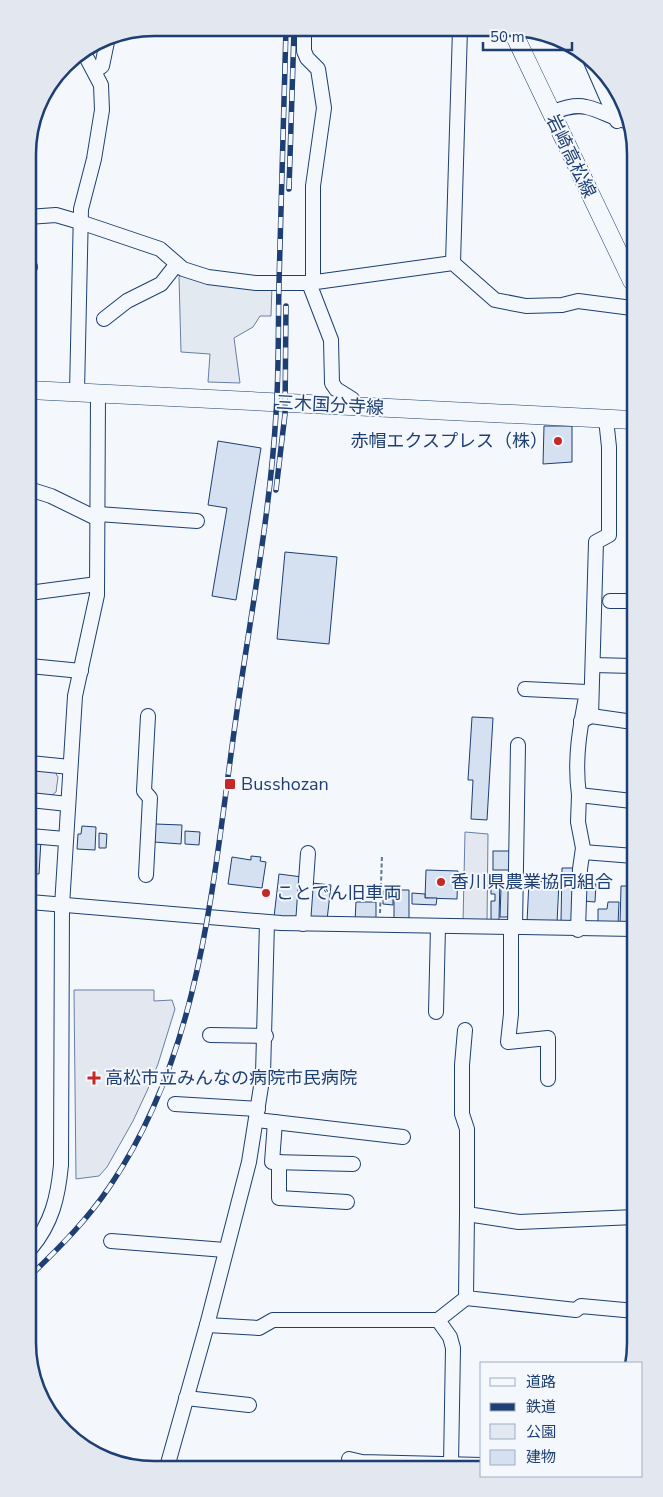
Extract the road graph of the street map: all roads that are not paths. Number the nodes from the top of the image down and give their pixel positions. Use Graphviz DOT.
graph roads {
  1 [pos="304,36"];
  2 [pos="460,36"];
  3 [pos="515,37"];
  4 [pos="106,47"];
  5 [pos="87,58"];
  6 [pos="95,71"];
  7 [pos="606,88"];
  8 [pos="550,113"];
  9 [pos="619,113"];
  10 [pos="622,121"];
  11 [pos="37,216"];
  12 [pos="80,222"];
  13 [pos="453,263"];
  14 [pos="176,265"];
  15 [pos="627,271"];
  16 [pos="311,283"];
  17 [pos="627,307"];
  18 [pos="104,319"];
  19 [pos="37,390"];
  20 [pos="76,392"];
  21 [pos="98,394"];
  22 [pos="356,406"];
  23 [pos="606,419"];
  24 [pos="627,420"];
  25 [pos="37,491"];
  26 [pos="98,516"];
  27 [pos="196,520"];
  28 [pos="97,584"];
  29 [pos="37,592"];
  30 [pos="627,600"];
  31 [pos="610,601"];
  32 [pos="593,664"];
  33 [pos="627,666"];
  34 [pos="37,667"];
  35 [pos="81,671"];
  36 [pos="525,689"];
  37 [pos="148,716"];
  38 [pos="586,718"];
  39 [pos="627,721"];
  40 [pos="518,745"];
  41 [pos="36,764"];
  42 [pos="70,767"];
  43 [pos="579,795"];
  44 [pos="626,800"];
  45 [pos="36,801"];
  46 [pos="68,804"];
  47 [pos="36,837"];
  48 [pos="65,839"];
  49 [pos="583,852"];
  50 [pos="308,853"];
  51 [pos="626,855"];
  52 [pos="146,875"];
  53 [pos="36,903"];
  54 [pos="62,906"];
  55 [pos="267,922"];
  56 [pos="303,924"];
  57 [pos="438,926"];
  58 [pos="513,928"];
  59 [pos="578,930"];
  60 [pos="626,930"];
  61 [pos="436,1012"];
  62 [pos="465,1030"];
  63 [pos="210,1035"];
  64 [pos="266,1036"];
  65 [pos="548,1079"];
  66 [pos="175,1104"];
  67 [pos="258,1115"];
  68 [pos="275,1122"];
  69 [pos="403,1137"];
  70 [pos="279,1162"];
  71 [pos="353,1164"];
  72 [pos="347,1202"];
  73 [pos="467,1214"];
  74 [pos="626,1217"];
  75 [pos="111,1241"];
  76 [pos="36,1243"];
  77 [pos="225,1250"];
  78 [pos="466,1298"];
  79 [pos="626,1310"];
  80 [pos="438,1320"];
  81 [pos="207,1326"];
  82 [pos="186,1398"];
  83 [pos="250,1405"];
  84 [pos="348,1459"];
  85 [pos="169,1461"];
  86 [pos="357,1461"];
  87 [pos="451,1461"];
  1 -- 16 [label="street"];
  2 -- 13 [label="street"];
  3 -- 8 [label="main road, 岩崎高松線"];
  4 -- 6 [label="street"];
  5 -- 6 [label="street"];
  6 -- 12 [label="street"];
  7 -- 9 [label="street"];
  8 -- 10 [label="street"];
  8 -- 15 [label="main road, 岩崎高松線"];
  11 -- 12 [label="street"];
  12 -- 14 [label="street"];
  12 -- 20 [label="street"];
  13 -- 16 [label="street"];
  13 -- 17 [label="street"];
  14 -- 16 [label="street"];
  14 -- 18 [label="street"];
  16 -- 22 [label="street"];
  19 -- 20 [label="main road, 三木国分寺線"];
  20 -- 21 [label="main road, 三木国分寺線"];
  21 -- 22 [label="main road, 三木国分寺線"];
  21 -- 26 [label="street"];
  22 -- 23 [label="main road, 三木国分寺線"];
  23 -- 24 [label="main road, 三木国分寺線"];
  23 -- 32 [label="street"];
  25 -- 26 [label="street"];
  26 -- 27 [label="street"];
  26 -- 28 [label="street"];
  28 -- 29 [label="street"];
  28 -- 35 [label="street"];
  30 -- 31 [label="street"];
  32 -- 33 [label="street"];
  32 -- 38 [label="street"];
  34 -- 35 [label="street"];
  35 -- 42 [label="street"];
  36 -- 38 [label="street"];
  37 -- 52 [label="street"];
  38 -- 39 [label="street"];
  38 -- 43 [label="street"];
  40 -- 58 [label="street"];
  41 -- 42 [label="street"];
  42 -- 46 [label="street"];
  43 -- 44 [label="street"];
  43 -- 49 [label="street"];
  45 -- 46 [label="street"];
  46 -- 48 [label="street"];
  47 -- 48 [label="street"];
  48 -- 54 [label="street"];
  49 -- 51 [label="street"];
  49 -- 59 [label="street"];
  50 -- 56 [label="street"];
  53 -- 54 [label="street"];
  54 -- 55 [label="street"];
  54 -- 76 [label="street"];
  55 -- 56 [label="street"];
  55 -- 64 [label="street"];
  56 -- 57 [label="street"];
  57 -- 58 [label="street"];
  57 -- 61 [label="street"];
  58 -- 59 [label="street"];
  58 -- 65 [label="street"];
  59 -- 60 [label="street"];
  62 -- 73 [label="street"];
  63 -- 64 [label="street"];
  64 -- 67 [label="street"];
  66 -- 67 [label="street"];
  67 -- 68 [label="street"];
  67 -- 77 [label="street"];
  68 -- 69 [label="street"];
  68 -- 70 [label="street"];
  70 -- 71 [label="street"];
  70 -- 72 [label="street"];
  73 -- 74 [label="street"];
  73 -- 78 [label="street"];
  75 -- 77 [label="street"];
  77 -- 81 [label="street"];
  78 -- 79 [label="street"];
  78 -- 80 [label="street"];
  80 -- 81 [label="street"];
  80 -- 87 [label="street"];
  81 -- 82 [label="street"];
  82 -- 83 [label="street"];
  82 -- 85 [label="street"];
  84 -- 86 [label="street"];
}
